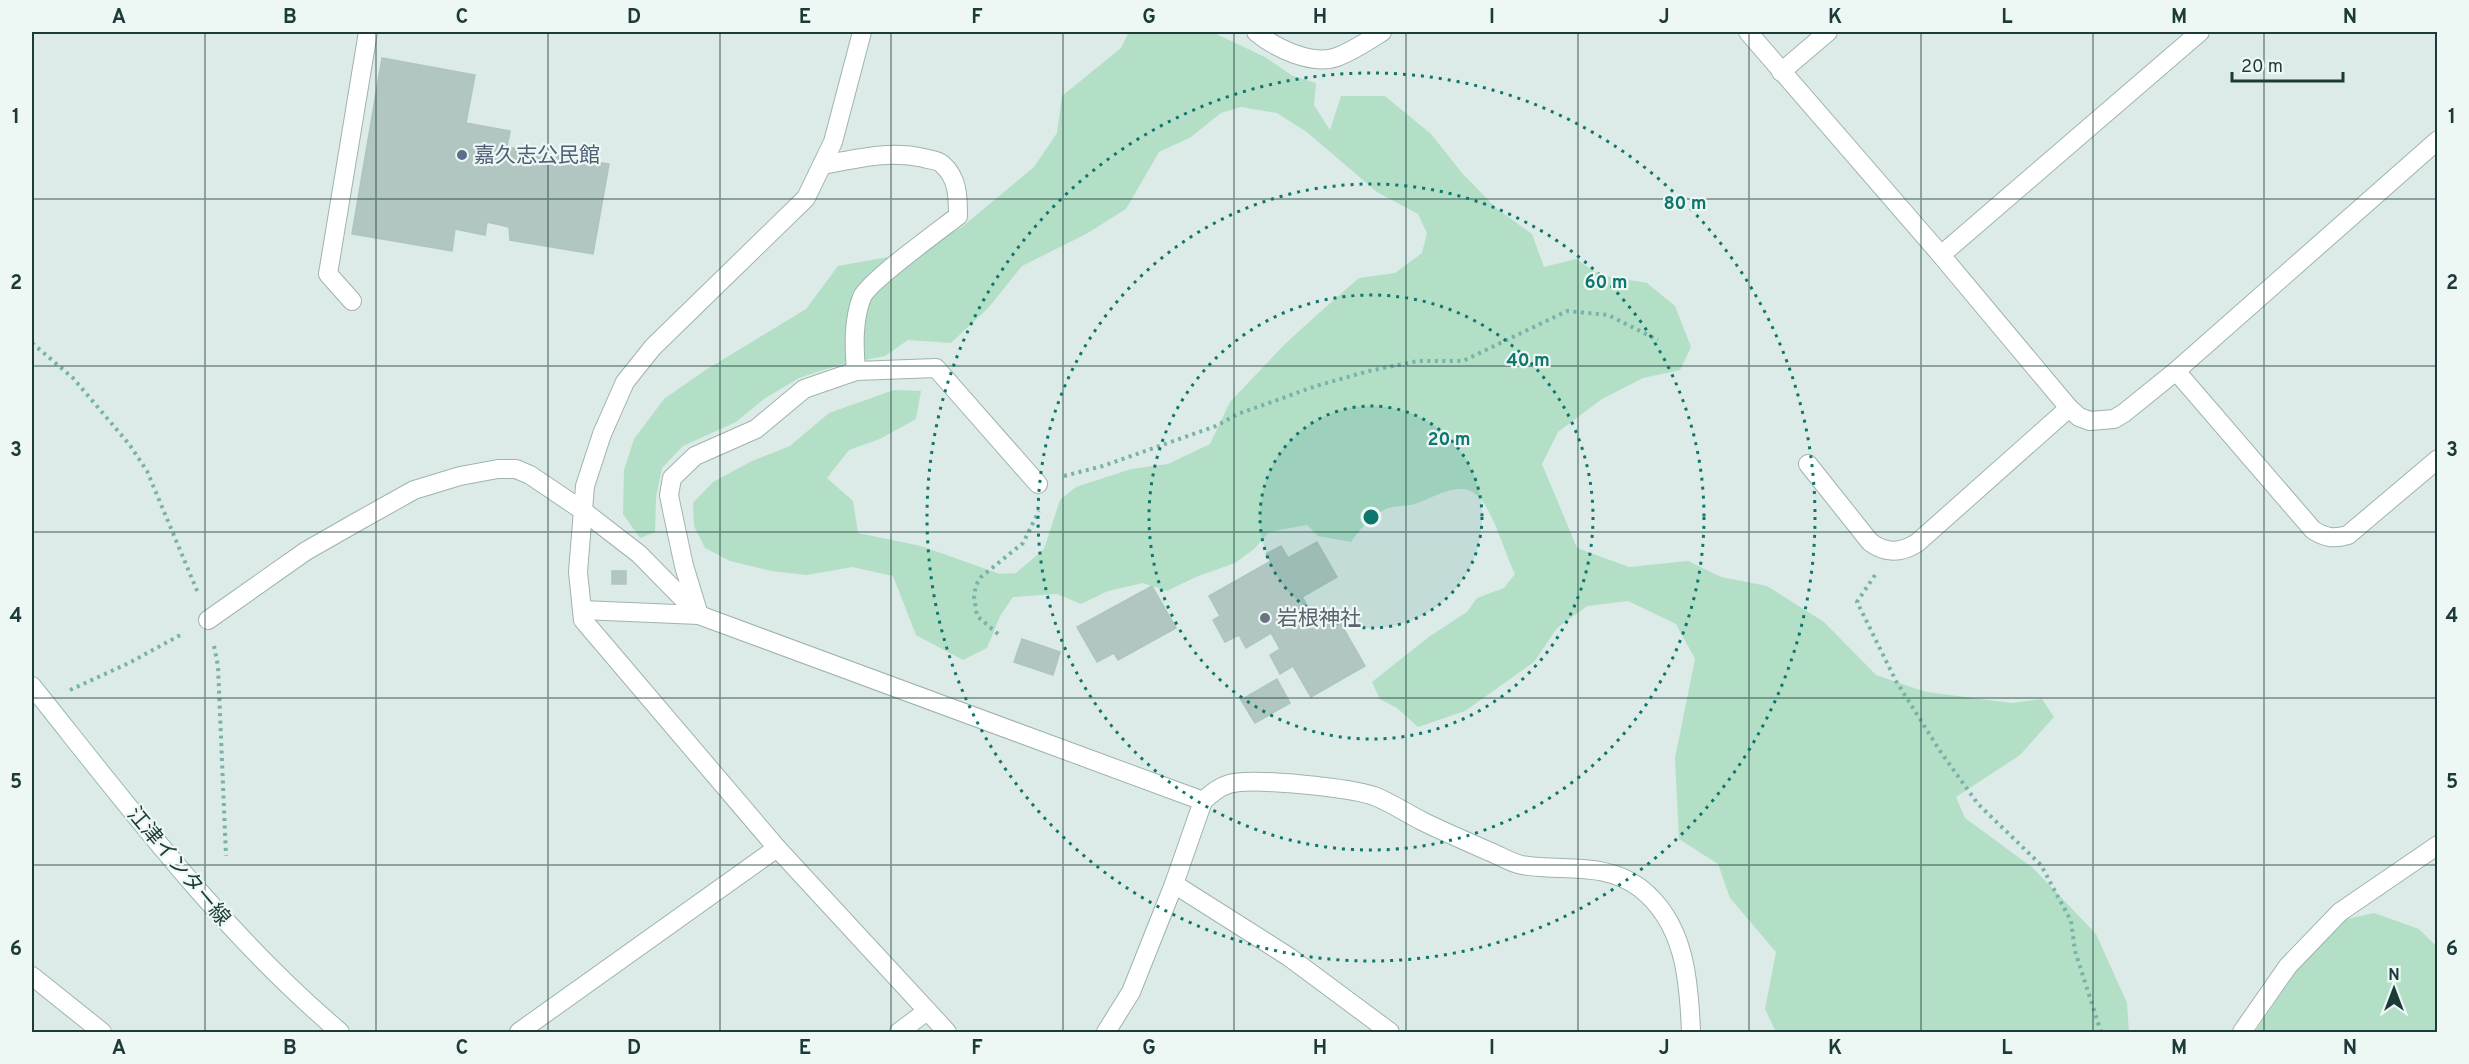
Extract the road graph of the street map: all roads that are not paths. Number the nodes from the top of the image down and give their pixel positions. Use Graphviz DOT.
graph roads {
  1 [pos="368,32"];
  2 [pos="861,32"];
  3 [pos="1256,32"];
  4 [pos="1382,32"];
  5 [pos="1748,32"];
  6 [pos="1828,32"];
  7 [pos="2200,32"];
  8 [pos="1781,72"];
  9 [pos="2438,140"];
  10 [pos="822,165"];
  11 [pos="1941,255"];
  12 [pos="352,301"];
  13 [pos="856,371"];
  14 [pos="2176,371"];
  15 [pos="2069,408"];
  16 [pos="2438,459"];
  17 [pos="1808,465"];
  18 [pos="1038,484"];
  19 [pos="582,510"];
  20 [pos="582,610"];
  21 [pos="699,615"];
  22 [pos="208,620"];
  23 [pos="32,686"];
  24 [pos="1203,801"];
  25 [pos="2438,845"];
  26 [pos="777,848"];
  27 [pos="1174,884"];
  28 [pos="32,976"];
  29 [pos="927,1011"];
  30 [pos="102,1032"];
  31 [pos="339,1032"];
  32 [pos="519,1032"];
  33 [pos="899,1032"];
  34 [pos="946,1032"];
  35 [pos="1106,1032"];
  36 [pos="1390,1032"];
  37 [pos="1690,1032"];
  38 [pos="2241,1032"];
  1 -- 12 [label="street"];
  2 -- 10 [label="street"];
  3 -- 4 [label="street"];
  5 -- 8 [label="street"];
  6 -- 8 [label="street"];
  7 -- 11 [label="street"];
  8 -- 11 [label="street"];
  9 -- 14 [label="street"];
  10 -- 13 [label="street"];
  10 -- 19 [label="street"];
  11 -- 15 [label="street"];
  13 -- 18 [label="street"];
  13 -- 21 [label="street"];
  14 -- 15 [label="street"];
  14 -- 16 [label="street"];
  15 -- 17 [label="street"];
  19 -- 20 [label="street"];
  19 -- 21 [label="street"];
  19 -- 22 [label="street"];
  20 -- 21 [label="street"];
  20 -- 26 [label="street"];
  21 -- 24 [label="street"];
  23 -- 31 [label="street, 江津インター線"];
  24 -- 27 [label="street"];
  24 -- 37 [label="street"];
  25 -- 38 [label="street"];
  26 -- 29 [label="street"];
  26 -- 32 [label="street"];
  27 -- 35 [label="street"];
  27 -- 36 [label="street"];
  28 -- 30 [label="street"];
  29 -- 33 [label="street"];
  29 -- 34 [label="street"];
}
